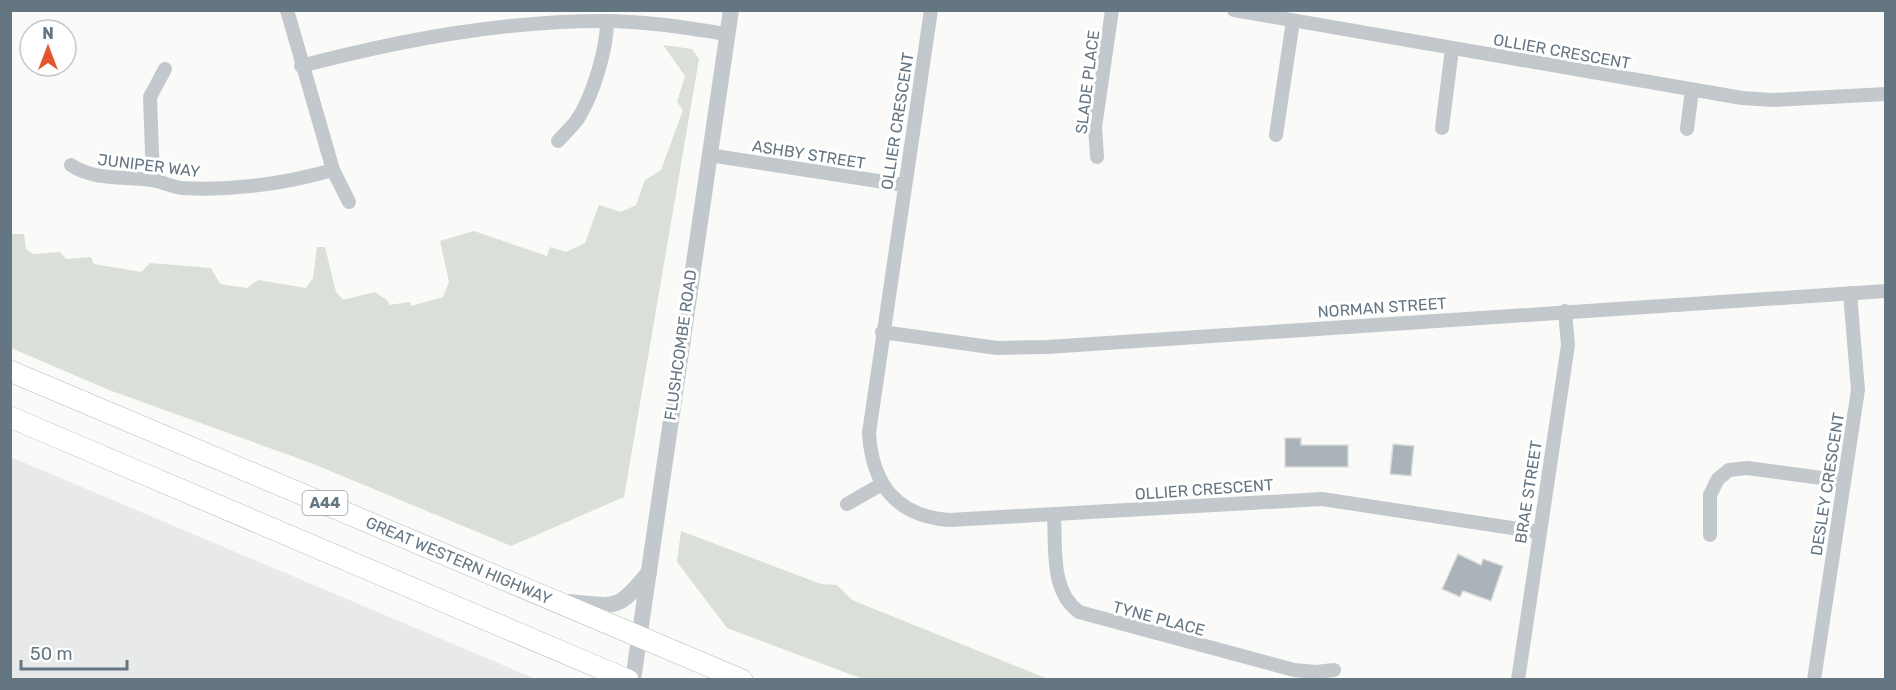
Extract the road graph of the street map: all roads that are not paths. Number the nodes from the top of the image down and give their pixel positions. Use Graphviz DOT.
graph roads {
  1 [pos="287,10"];
  2 [pos="731,10"];
  3 [pos="931,10"];
  4 [pos="1112,10"];
  5 [pos="1234,10"];
  6 [pos="546,16"];
  7 [pos="606,21"];
  8 [pos="1293,21"];
  9 [pos="727,34"];
  10 [pos="1452,49"];
  11 [pos="301,66"];
  12 [pos="165,69"];
  13 [pos="1692,90"];
  14 [pos="1886,94"];
  15 [pos="1442,128"];
  16 [pos="1687,129"];
  17 [pos="1276,135"];
  18 [pos="558,141"];
  19 [pos="709,155"];
  20 [pos="1097,157"];
  21 [pos="71,165"];
  22 [pos="333,170"];
  23 [pos="153,180"];
  24 [pos="904,185"];
  25 [pos="350,202"];
  26 [pos="1886,291"];
  27 [pos="1850,293"];
  28 [pos="1565,310"];
  29 [pos="882,332"];
  30 [pos="10,371"];
  31 [pos="10,417"];
  32 [pos="1844,481"];
  33 [pos="882,484"];
  34 [pos="847,504"];
  35 [pos="1054,515"];
  36 [pos="1538,532"];
  37 [pos="1710,535"];
  38 [pos="650,572"];
  39 [pos="560,602"];
  40 [pos="640,636"];
  41 [pos="1334,670"];
  42 [pos="628,680"];
  43 [pos="633,680"];
  44 [pos="742,680"];
  45 [pos="1518,680"];
  46 [pos="1814,680"];
  1 -- 11 [label="street"];
  2 -- 9 [label="street, FLUSHCOMBE ROAD"];
  3 -- 24 [label="street, OLLIER CRESCENT"];
  4 -- 20 [label="street, SLADE PLACE"];
  5 -- 8 [label="street, OLLIER CRESCENT"];
  6 -- 7 [label="street"];
  6 -- 11 [label="street"];
  7 -- 9 [label="street"];
  7 -- 18 [label="street"];
  8 -- 10 [label="street, OLLIER CRESCENT"];
  8 -- 17 [label="street"];
  9 -- 19 [label="street, FLUSHCOMBE ROAD"];
  10 -- 13 [label="street, OLLIER CRESCENT"];
  10 -- 15 [label="street"];
  11 -- 22 [label="street"];
  12 -- 23 [label="street"];
  13 -- 14 [label="street, OLLIER CRESCENT"];
  13 -- 16 [label="street"];
  19 -- 24 [label="street, ASHBY STREET"];
  19 -- 38 [label="street, FLUSHCOMBE ROAD"];
  21 -- 23 [label="street, JUNIPER WAY"];
  22 -- 23 [label="street, JUNIPER WAY"];
  22 -- 25 [label="street"];
  24 -- 29 [label="street, OLLIER CRESCENT"];
  26 -- 27 [label="street, NORMAN STREET"];
  27 -- 28 [label="street, NORMAN STREET"];
  27 -- 32 [label="street, DESLEY CRESCENT"];
  28 -- 29 [label="street, NORMAN STREET"];
  28 -- 36 [label="street, BRAE STREET"];
  29 -- 33 [label="street, OLLIER CRESCENT"];
  30 -- 39 [label="highway, GREAT WESTERN HIGHWAY / A44"];
  31 -- 42 [label="highway, A44"];
  32 -- 37 [label="street"];
  32 -- 46 [label="street, DESLEY CRESCENT"];
  33 -- 34 [label="street"];
  33 -- 35 [label="street, OLLIER CRESCENT"];
  35 -- 36 [label="street, OLLIER CRESCENT"];
  35 -- 41 [label="street, TYNE PLACE"];
  36 -- 45 [label="street, BRAE STREET"];
  38 -- 39 [label="street"];
  38 -- 40 [label="street, FLUSHCOMBE ROAD"];
  39 -- 40 [label="highway, GREAT WESTERN HIGHWAY / A44"];
  40 -- 43 [label="street, FLUSHCOMBE ROAD"];
  40 -- 44 [label="highway, GREAT WESTERN HIGHWAY / A44"];
}
